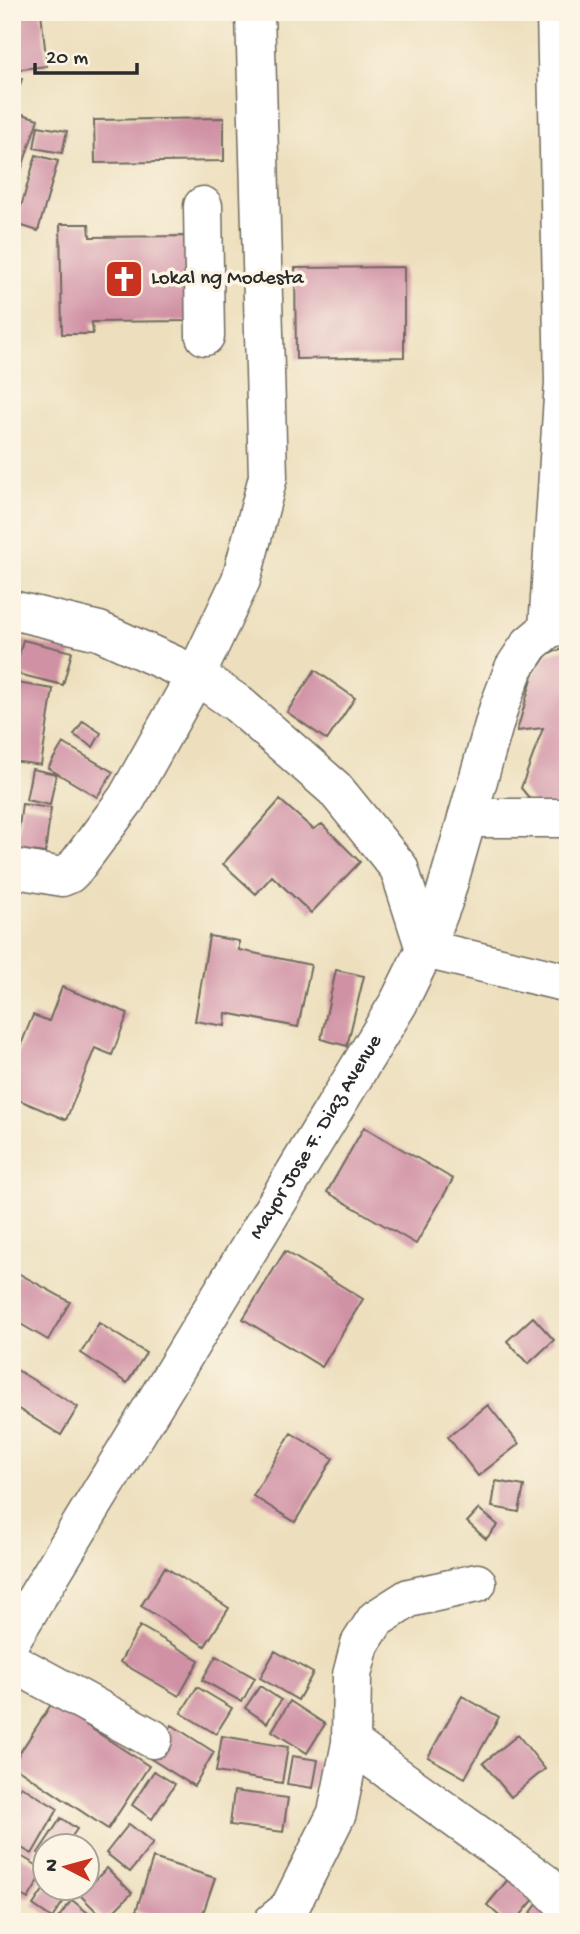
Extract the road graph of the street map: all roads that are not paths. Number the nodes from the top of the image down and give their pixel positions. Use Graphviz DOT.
graph roads {
  1 [pos="255,12"];
  2 [pos="556,12"];
  3 [pos="203,206"];
  4 [pos="205,336"];
  5 [pos="564,454"];
  6 [pos="560,560"];
  7 [pos="12,610"];
  8 [pos="558,626"];
  9 [pos="196,675"];
  10 [pos="467,818"];
  11 [pos="568,818"];
  12 [pos="12,868"];
  13 [pos="425,949"];
  14 [pos="568,984"];
  15 [pos="477,1583"];
  16 [pos="12,1638"];
  17 [pos="12,1662"];
  18 [pos="153,1739"];
  19 [pos="351,1743"];
  20 [pos="568,1908"];
  21 [pos="273,1922"];
  1 -- 9 [label="street"];
  2 -- 5 [label="street"];
  3 -- 4 [label="street"];
  5 -- 6 [label="street"];
  6 -- 8 [label="street"];
  7 -- 9 [label="street"];
  8 -- 10 [label="street, Mayor Jose F. Diaz Avenue"];
  9 -- 12 [label="street"];
  9 -- 13 [label="street"];
  10 -- 11 [label="street"];
  10 -- 13 [label="street, Mayor Jose F. Diaz Avenue"];
  13 -- 14 [label="street"];
  13 -- 16 [label="street, Mayor Jose F. Diaz Avenue"];
  15 -- 19 [label="street"];
  17 -- 18 [label="street"];
  19 -- 20 [label="street"];
  19 -- 21 [label="street"];
}
